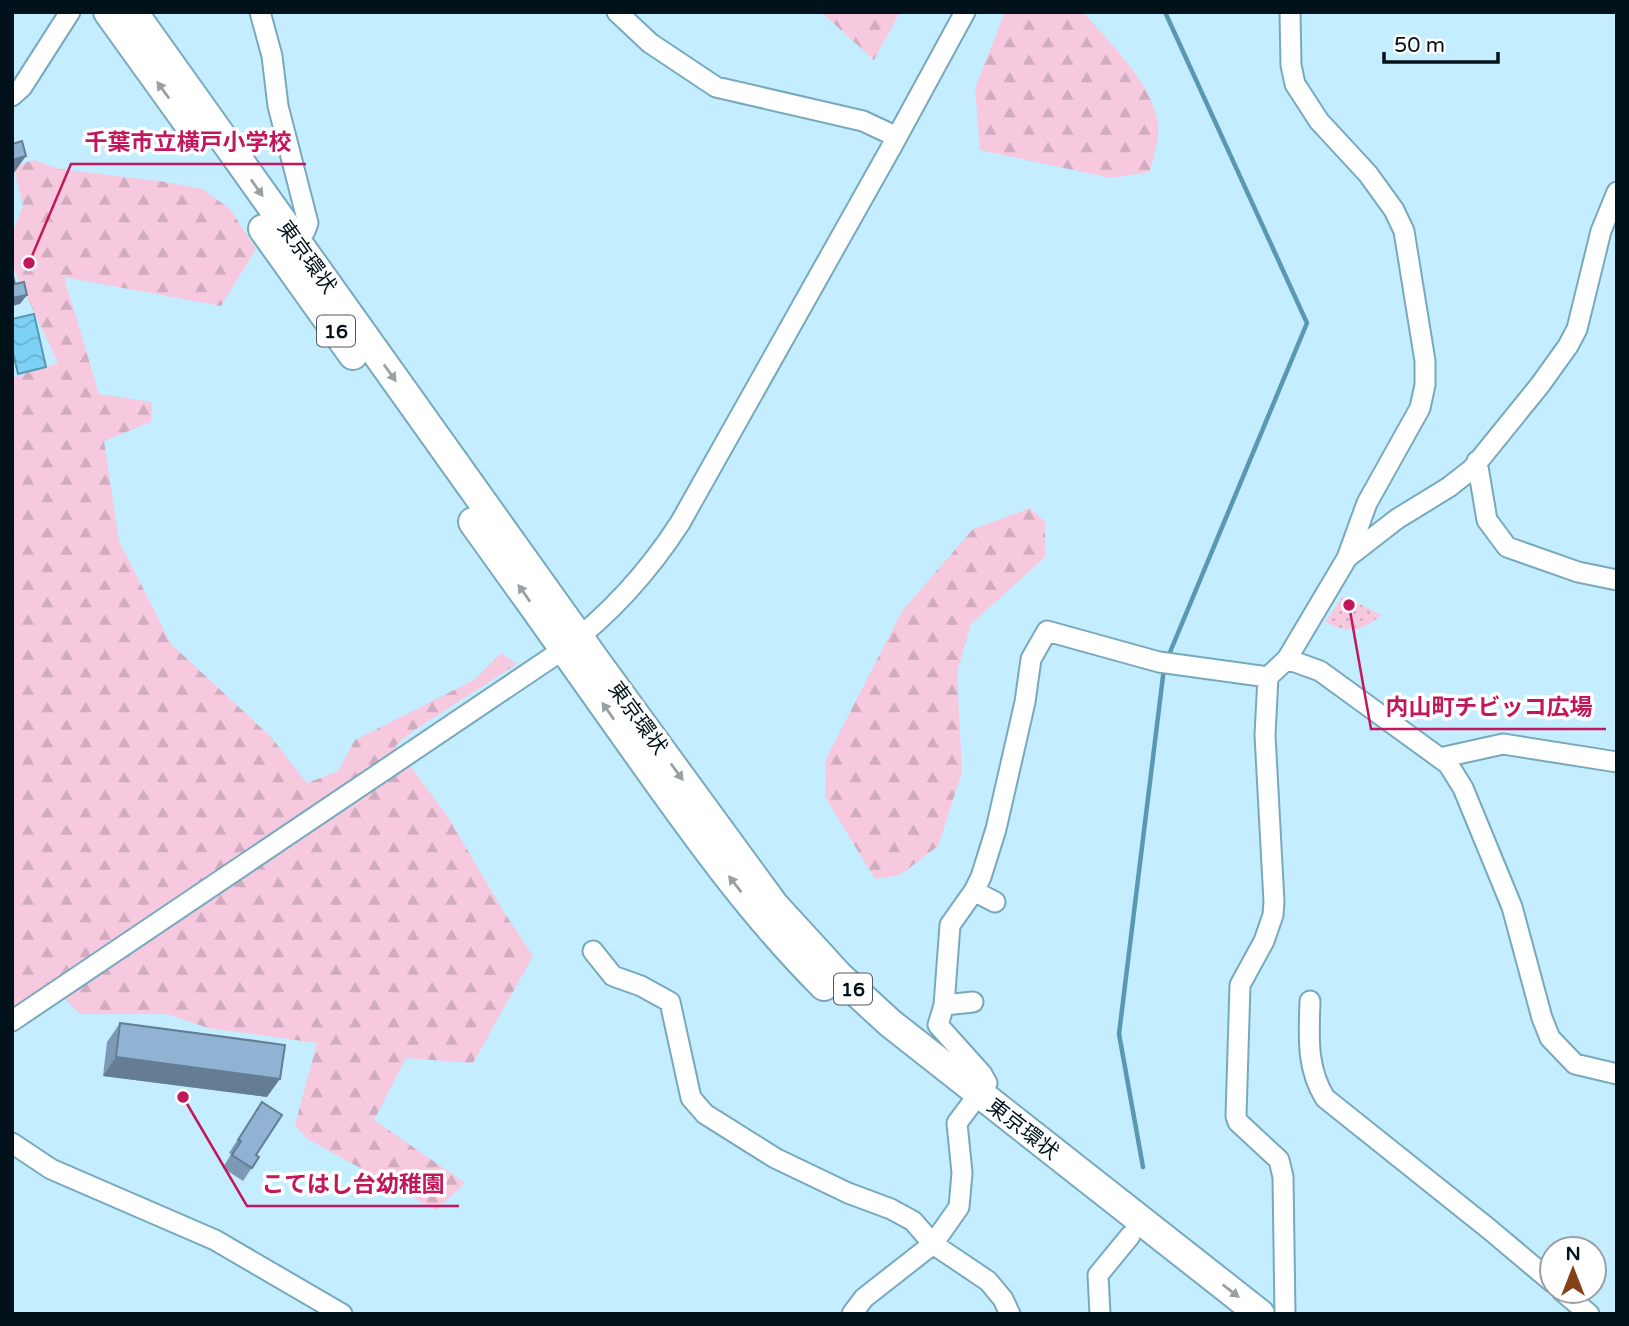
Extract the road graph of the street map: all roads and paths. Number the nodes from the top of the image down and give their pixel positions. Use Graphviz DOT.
graph roads {
  1 [pos="69,12"];
  2 [pos="108,12"];
  3 [pos="132,12"];
  4 [pos="260,12"];
  5 [pos="617,12"];
  6 [pos="965,12"];
  7 [pos="1290,12"];
  8 [pos="12,96"];
  9 [pos="897,137"];
  10 [pos="1617,191"];
  11 [pos="286,245"];
  12 [pos="1477,461"];
  13 [pos="1347,558"];
  14 [pos="1617,579"];
  15 [pos="572,643"];
  16 [pos="1287,659"];
  17 [pos="1268,677"];
  18 [pos="1440,758"];
  19 [pos="1617,762"];
  20 [pos="974,891"];
  21 [pos="995,902"];
  22 [pos="593,951"];
  23 [pos="1310,1001"];
  24 [pos="973,1002"];
  25 [pos="944,1005"];
  26 [pos="12,1021"];
  27 [pos="1617,1074"];
  28 [pos="972,1102"];
  29 [pos="12,1143"];
  30 [pos="1130,1236"];
  31 [pos="933,1244"];
  32 [pos="1538,1271"];
  33 [pos="342,1314"];
  34 [pos="852,1314"];
  35 [pos="1010,1314"];
  36 [pos="1100,1314"];
  37 [pos="1228,1314"];
  38 [pos="1260,1314"];
  39 [pos="1285,1314"];
  1 -- 8 [label="street"];
  11 -- 2 [label="highway, 東京環状 / 16, one-way"];
  3 -- 11 [label="highway, 東京環状 / 16, one-way"];
  4 -- 11 [label="street"];
  5 -- 9 [label="street"];
  6 -- 9 [label="street"];
  7 -- 13 [label="street"];
  9 -- 15 [label="street"];
  10 -- 12 [label="street"];
  11 -- 15 [label="highway, 東京環状 / 16"];
  12 -- 13 [label="street"];
  12 -- 14 [label="street"];
  13 -- 16 [label="street"];
  15 -- 26 [label="street"];
  15 -- 28 [label="highway, 東京環状 / 16"];
  16 -- 17 [label="street"];
  16 -- 18 [label="street"];
  17 -- 20 [label="street"];
  17 -- 39 [label="street"];
  18 -- 19 [label="street"];
  18 -- 27 [label="street"];
  20 -- 21 [label="street"];
  20 -- 25 [label="street"];
  22 -- 31 [label="street"];
  23 -- 32 [label="street"];
  24 -- 25 [label="street"];
  25 -- 28 [label="street"];
  28 -- 30 [label="highway, 東京環状 / 16"];
  28 -- 31 [label="street"];
  28 -- 38 [label="highway, 東京環状 / 16, one-way"];
  29 -- 33 [label="street"];
  30 -- 36 [label="street"];
  30 -- 37 [label="highway, 東京環状 / 16"];
  31 -- 34 [label="street"];
  31 -- 35 [label="street"];
}
